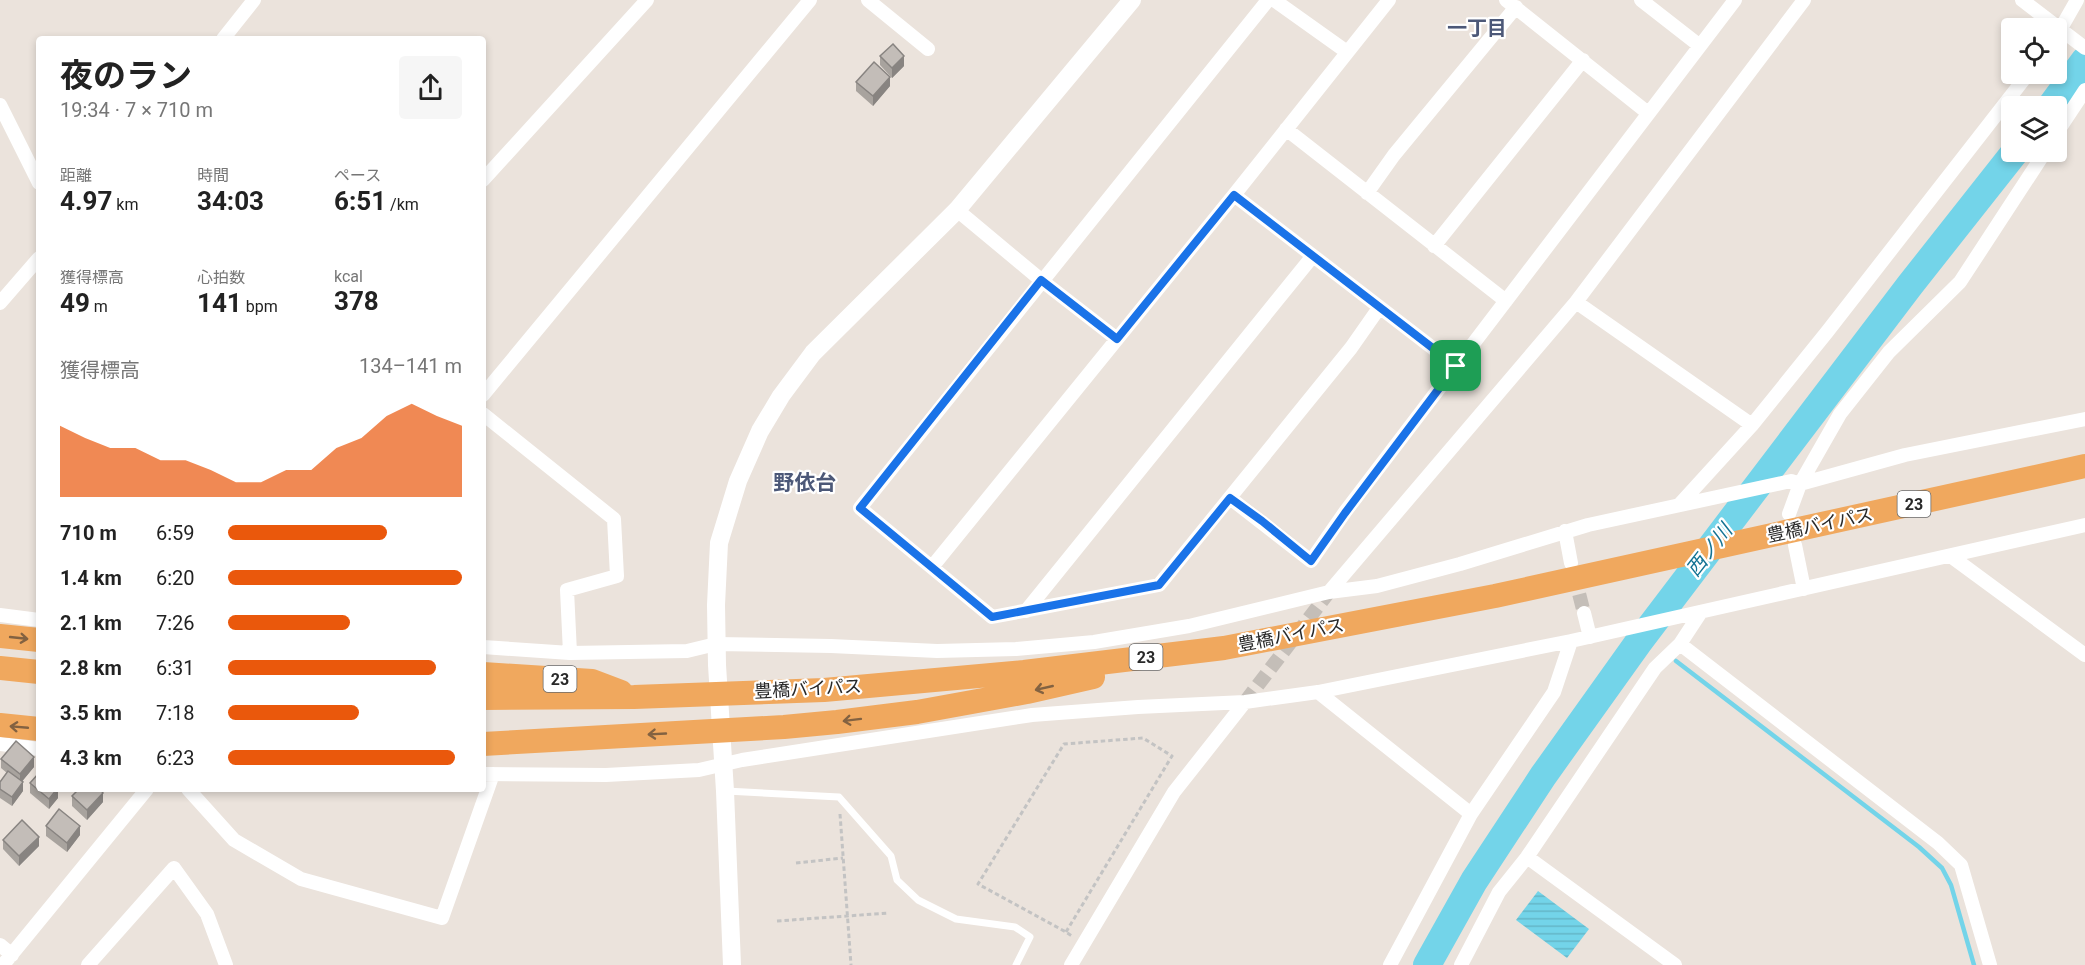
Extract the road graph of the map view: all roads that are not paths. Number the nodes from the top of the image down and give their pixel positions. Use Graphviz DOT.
graph roads {
  1 [pos="254,0"];
  2 [pos="647,0"];
  3 [pos="810,0"];
  4 [pos="868,0"];
  5 [pos="1132,0"];
  6 [pos="1268,0"];
  7 [pos="1274,0"];
  8 [pos="1389,0"];
  9 [pos="1641,0"];
  10 [pos="1735,0"];
  11 [pos="1804,0"];
  12 [pos="2022,0"];
  13 [pos="2077,0"];
  14 [pos="1511,4"];
  15 [pos="2042,18"];
  16 [pos="2067,18"];
  17 [pos="225,36"];
  18 [pos="2067,38"];
  19 [pos="1700,46"];
  20 [pos="2085,48"];
  21 [pos="928,49"];
  22 [pos="1347,52"];
  23 [pos="1583,60"];
  24 [pos="2020,84"];
  25 [pos="2085,90"];
  26 [pos="0,105"];
  27 [pos="1648,113"];
  28 [pos="2067,117"];
  29 [pos="1286,129"];
  30 [pos="2038,162"];
  31 [pos="36,177"];
  32 [pos="486,177"];
  33 [pos="1367,193"];
  34 [pos="1234,195"];
  35 [pos="957,210"];
  36 [pos="1434,246"];
  37 [pos="1312,257"];
  38 [pos="36,261"];
  39 [pos="1041,280"];
  40 [pos="1506,301"];
  41 [pos="1576,302"];
  42 [pos="0,303"];
  43 [pos="1379,308"];
  44 [pos="1117,339"];
  45 [pos="1456,366"];
  46 [pos="486,391"];
  47 [pos="486,416"];
  48 [pos="2085,419"];
  49 [pos="1752,425"];
  50 [pos="2085,466"];
  51 [pos="1796,482"];
  52 [pos="1230,498"];
  53 [pos="1686,502"];
  54 [pos="1789,514"];
  55 [pos="2085,525"];
  56 [pos="1565,531"];
  57 [pos="1795,545"];
  58 [pos="1952,557"];
  59 [pos="1571,563"];
  60 [pos="932,567"];
  61 [pos="1804,589"];
  62 [pos="1329,592"];
  63 [pos="1026,611"];
  64 [pos="1701,612"];
  65 [pos="1584,613"];
  66 [pos="0,615"];
  67 [pos="36,620"];
  68 [pos="0,636"];
  69 [pos="1590,637"];
  70 [pos="36,640"];
  71 [pos="1571,641"];
  72 [pos="716,644"];
  73 [pos="1680,645"];
  74 [pos="486,647"];
  75 [pos="1224,648"];
  76 [pos="570,653"];
  77 [pos="2085,655"];
  78 [pos="0,668"];
  79 [pos="36,672"];
  80 [pos="486,674"];
  81 [pos="1318,692"];
  82 [pos="486,698"];
  83 [pos="634,698"];
  84 [pos="1245,702"];
  85 [pos="36,730"];
  86 [pos="1,741"];
  87 [pos="486,744"];
  88 [pos="36,748"];
  89 [pos="723,764"];
  90 [pos="488,774"];
  91 [pos="725,791"];
  92 [pos="145,792"];
  93 [pos="191,792"];
  94 [pos="482,792"];
  95 [pos="1472,814"];
  96 [pos="1527,857"];
  97 [pos="0,945"];
  98 [pos="8,960"];
  99 [pos="88,965"];
  100 [pos="226,965"];
  101 [pos="732,965"];
  102 [pos="1016,965"];
  103 [pos="1071,965"];
  104 [pos="1390,965"];
  105 [pos="1461,965"];
  106 [pos="1675,965"];
  107 [pos="1990,965"];
  1 -- 17 [label="street"];
  2 -- 32 [label="street"];
  3 -- 46 [label="street"];
  4 -- 21 [label="street"];
  5 -- 35 [label="street"];
  6 -- 39 [label="street"];
  7 -- 22 [label="street"];
  8 -- 22 [label="street"];
  9 -- 19 [label="street"];
  10 -- 19 [label="street"];
  11 -- 41 [label="street"];
  12 -- 15 [label="street"];
  13 -- 16 [label="street"];
  14 -- 23 [label="street"];
  14 -- 33 [label="street"];
  18 -- 20 [label="street"];
  19 -- 27 [label="street"];
  22 -- 29 [label="street"];
  23 -- 27 [label="street"];
  23 -- 36 [label="street"];
  24 -- 49 [label="street"];
  25 -- 28 [label="street"];
  26 -- 31 [label="street"];
  27 -- 40 [label="street"];
  29 -- 33 [label="street"];
  29 -- 34 [label="street"];
  30 -- 51 [label="street"];
  33 -- 36 [label="street"];
  34 -- 37 [label="street"];
  34 -- 44 [label="street"];
  35 -- 39 [label="street"];
  35 -- 72 [label="street"];
  36 -- 40 [label="street"];
  37 -- 43 [label="street"];
  37 -- 63 [label="street"];
  38 -- 42 [label="street"];
  39 -- 44 [label="street"];
  39 -- 60 [label="street"];
  40 -- 45 [label="street"];
  41 -- 49 [label="street"];
  41 -- 62 [label="street"];
  43 -- 45 [label="street"];
  43 -- 52 [label="street"];
  44 -- 60 [label="street"];
  45 -- 52 [label="street"];
  47 -- 76 [label="street"];
  48 -- 51 [label="street"];
  49 -- 53 [label="street"];
  50 -- 75 [label="highway, 豊橋バイパス / 23"];
  51 -- 53 [label="street"];
  51 -- 54 [label="street"];
  52 -- 63 [label="street"];
  53 -- 56 [label="street"];
  55 -- 58 [label="street"];
  56 -- 59 [label="street"];
  56 -- 62 [label="street"];
  57 -- 61 [label="street"];
  58 -- 61 [label="street"];
  58 -- 77 [label="street"];
  60 -- 63 [label="street"];
  61 -- 64 [label="street"];
  62 -- 72 [label="street"];
  64 -- 69 [label="street"];
  64 -- 73 [label="street"];
  65 -- 69 [label="street"];
  66 -- 67 [label="street"];
  68 -- 70 [label="highway, one-way"];
  69 -- 71 [label="street"];
  71 -- 81 [label="street"];
  71 -- 95 [label="street"];
  72 -- 76 [label="street"];
  72 -- 89 [label="street"];
  73 -- 96 [label="street"];
  73 -- 107 [label="street"];
  74 -- 76 [label="street"];
  75 -- 83 [label="highway, 豊橋バイパス / 23"];
  75 -- 87 [label="highway, 23, one-way"];
  78 -- 79 [label="highway"];
  80 -- 83 [label="highway, 23"];
  81 -- 84 [label="street"];
  81 -- 95 [label="street"];
  82 -- 83 [label="highway, 豊橋バイパス / 23"];
  84 -- 89 [label="street"];
  84 -- 103 [label="street"];
  85 -- 86 [label="highway, one-way"];
  86 -- 88 [label="street"];
  89 -- 90 [label="street"];
  89 -- 91 [label="street"];
  91 -- 101 [label="street"];
  91 -- 102 [label="lane"];
  92 -- 98 [label="street"];
  93 -- 94 [label="street"];
  95 -- 104 [label="street"];
  96 -- 105 [label="street"];
  96 -- 106 [label="street"];
  97 -- 98 [label="street"];
  99 -- 100 [label="street"];
}
